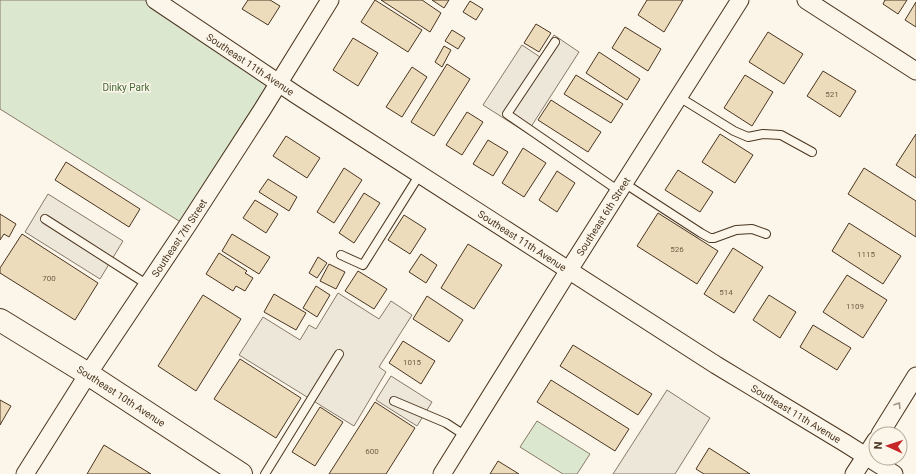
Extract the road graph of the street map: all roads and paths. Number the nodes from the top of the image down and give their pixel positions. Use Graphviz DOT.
graph roads {
  1 [pos="155,0"];
  2 [pos="330,0"];
  3 [pos="740,0"];
  4 [pos="806,0"];
  5 [pos="555,42"];
  6 [pos="916,71"];
  7 [pos="278,83"];
  8 [pos="679,97"];
  9 [pos="812,152"];
  10 [pos="420,174"];
  11 [pos="622,187"];
  12 [pos="45,219"];
  13 [pos="766,234"];
  14 [pos="340,255"];
  15 [pos="569,270"];
  16 [pos="148,285"];
  17 [pos="0,320"];
  18 [pos="339,354"];
  19 [pos="88,374"];
  20 [pos="916,376"];
  21 [pos="394,401"];
  22 [pos="885,426"];
  23 [pos="466,436"];
  24 [pos="868,453"];
  25 [pos="866,456"];
  26 [pos="25,474"];
  27 [pos="241,474"];
  28 [pos="266,474"];
  29 [pos="442,474"];
  30 [pos="854,474"];
  31 [pos="894,474"];
  1 -- 7 [label="street, Southeast 11th Avenue"];
  2 -- 7 [label="street, Southeast 7th Street"];
  3 -- 8 [label="street, Southeast 6th Street"];
  4 -- 6 [label="street"];
  5 -- 11 [label="lane"];
  7 -- 10 [label="street, Southeast 11th Avenue"];
  7 -- 16 [label="street, Southeast 7th Street"];
  8 -- 9 [label="lane"];
  8 -- 11 [label="street, Southeast 6th Street"];
  10 -- 14 [label="lane"];
  10 -- 15 [label="street, Southeast 11th Avenue"];
  11 -- 13 [label="lane"];
  11 -- 15 [label="street, Southeast 6th Street"];
  12 -- 16 [label="lane"];
  15 -- 23 [label="street, Southeast 6th Street"];
  15 -- 25 [label="street, Southeast 11th Avenue"];
  16 -- 19 [label="street, Southeast 7th Street"];
  17 -- 19 [label="street, Southeast 10th Avenue"];
  18 -- 28 [label="lane"];
  19 -- 26 [label="street, Southeast 7th Street"];
  19 -- 27 [label="street, Southeast 10th Avenue"];
  22 -- 20 [label="street, one-way"];
  21 -- 23 [label="lane"];
  23 -- 29 [label="street, Southeast 6th Street"];
  24 -- 25 [label="street"];
  25 -- 30 [label="street"];
  25 -- 31 [label="street, Southeast 11th Avenue"];
}
